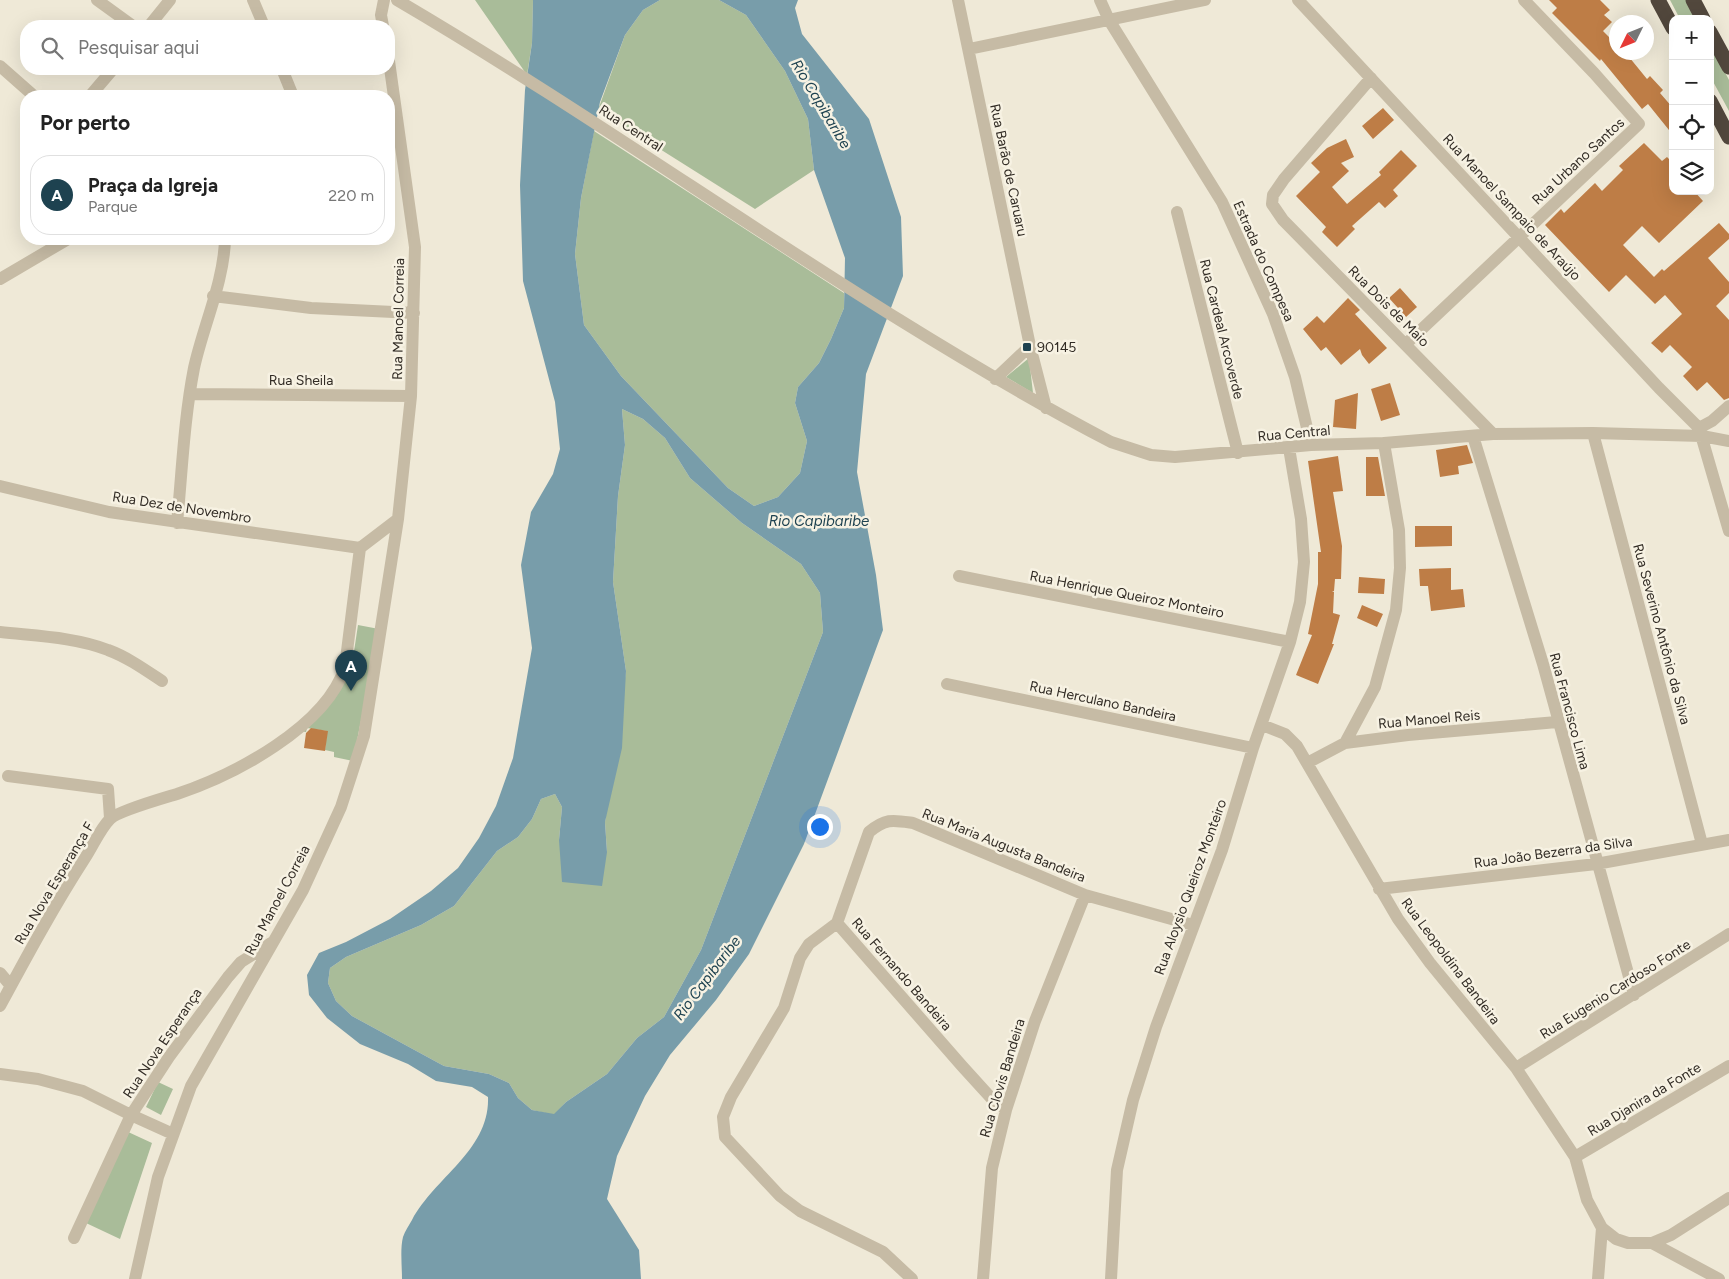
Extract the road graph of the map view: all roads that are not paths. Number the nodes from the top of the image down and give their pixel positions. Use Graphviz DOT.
graph roads {
  1 [pos="97,0"];
  2 [pos="170,0"];
  3 [pos="253,0"];
  4 [pos="384,0"];
  5 [pos="397,0"];
  6 [pos="958,0"];
  7 [pos="1100,0"];
  8 [pos="1205,0"];
  9 [pos="1298,0"];
  10 [pos="1524,0"];
  11 [pos="1658,0"];
  12 [pos="1693,0"];
  13 [pos="1701,15"];
  14 [pos="125,20"];
  15 [pos="154,20"];
  16 [pos="261,20"];
  17 [pos="382,20"];
  18 [pos="1109,20"];
  19 [pos="1669,21"];
  20 [pos="1714,39"];
  21 [pos="969,49"];
  22 [pos="0,66"];
  23 [pos="1729,67"];
  24 [pos="108,75"];
  25 [pos="284,75"];
  26 [pos="390,75"];
  27 [pos="1371,78"];
  28 [pos="27,90"];
  29 [pos="95,90"];
  30 [pos="291,90"];
  31 [pos="392,90"];
  32 [pos="1712,105"];
  33 [pos="395,120"];
  34 [pos="1729,137"];
  35 [pos="1177,212"];
  36 [pos="1519,236"];
  37 [pos="58,245"];
  38 [pos="224,245"];
  39 [pos="0,279"];
  40 [pos="213,296"];
  41 [pos="414,314"];
  42 [pos="1406,344"];
  43 [pos="1030,346"];
  44 [pos="995,379"];
  45 [pos="190,394"];
  46 [pos="411,396"];
  47 [pos="1729,406"];
  48 [pos="1046,408"];
  49 [pos="1700,432"];
  50 [pos="1592,433"];
  51 [pos="1493,434"];
  52 [pos="1473,436"];
  53 [pos="1729,441"];
  54 [pos="1384,442"];
  55 [pos="1311,445"];
  56 [pos="1289,448"];
  57 [pos="1238,453"];
  58 [pos="0,486"];
  59 [pos="398,520"];
  60 [pos="177,523"];
  61 [pos="1729,531"];
  62 [pos="360,548"];
  63 [pos="959,576"];
  64 [pos="0,632"];
  65 [pos="1290,642"];
  66 [pos="162,681"];
  67 [pos="947,684"];
  68 [pos="1557,722"];
  69 [pos="1262,724"];
  70 [pos="1344,743"];
  71 [pos="1253,748"];
  72 [pos="1308,762"];
  73 [pos="8,776"];
  74 [pos="110,818"];
  75 [pos="1729,840"];
  76 [pos="1702,844"];
  77 [pos="1596,864"];
  78 [pos="1379,889"];
  79 [pos="1085,895"];
  80 [pos="837,923"];
  81 [pos="1193,925"];
  82 [pos="1729,934"];
  83 [pos="277,938"];
  84 [pos="0,973"];
  85 [pos="11,986"];
  86 [pos="1634,995"];
  87 [pos="0,1006"];
  88 [pos="1729,1066"];
  89 [pos="1516,1068"];
  90 [pos="0,1074"];
  91 [pos="1006,1110"];
  92 [pos="132,1114"];
  93 [pos="173,1134"];
  94 [pos="1575,1157"];
  95 [pos="1729,1198"];
  96 [pos="1602,1228"];
  97 [pos="74,1238"];
  98 [pos="1652,1243"];
  99 [pos="135,1279"];
  100 [pos="912,1279"];
  101 [pos="983,1279"];
  102 [pos="1111,1279"];
  103 [pos="1598,1279"];
  104 [pos="1718,1279"];
  1 -- 14 [label="street"];
  2 -- 15 [label="street"];
  3 -- 16 [label="street"];
  4 -- 17 [label="street"];
  5 -- 44 [label="street, Rua Central"];
  6 -- 21 [label="street, Rua Barão de Caruaru"];
  7 -- 18 [label="street"];
  8 -- 18 [label="street"];
  9 -- 27 [label="street, Rua Manoel Sampaio de Araújo"];
  10 -- 36 [label="street, Rua Urbano Santos"];
  11 -- 19 [label="highway"];
  12 -- 13 [label="highway"];
  18 -- 21 [label="street"];
  18 -- 55 [label="street, Estrada do Compesa"];
  20 -- 23 [label="highway"];
  21 -- 43 [label="street, Rua Barão de Caruaru"];
  22 -- 28 [label="street"];
  24 -- 29 [label="street"];
  25 -- 30 [label="street"];
  26 -- 31 [label="street, Rua Manoel Correia"];
  27 -- 36 [label="street, Rua Manoel Sampaio de Araújo"];
  27 -- 42 [label="street, Rua Dois de Maio"];
  32 -- 34 [label="highway"];
  33 -- 41 [label="street, Rua Manoel Correia"];
  35 -- 57 [label="street, Rua Cardeal Arcoverde"];
  36 -- 42 [label="street, Rua Urbano Santos"];
  36 -- 49 [label="street, Rua Manoel Sampaio de Araújo"];
  37 -- 39 [label="street"];
  38 -- 40 [label="street"];
  40 -- 41 [label="street"];
  40 -- 45 [label="street"];
  41 -- 46 [label="street, Rua Manoel Correia"];
  42 -- 51 [label="street, Rua Dois de Maio"];
  43 -- 44 [label="street"];
  43 -- 48 [label="street, Rua Barão de Caruaru"];
  44 -- 48 [label="street, Rua Central"];
  45 -- 46 [label="street, Rua Sheila"];
  45 -- 60 [label="street"];
  46 -- 59 [label="street, Rua Manoel Correia"];
  47 -- 49 [label="street"];
  48 -- 57 [label="street, Rua Central"];
  49 -- 50 [label="street, Rua Central"];
  49 -- 53 [label="street, Rua Central"];
  49 -- 61 [label="street"];
  50 -- 51 [label="street, Rua Central"];
  50 -- 76 [label="street, Rua Severino Antônio da Silva"];
  51 -- 52 [label="street, Rua Central"];
  52 -- 54 [label="street, Rua Central"];
  52 -- 68 [label="street, Rua Francisco Lima"];
  54 -- 55 [label="street, Rua Central"];
  54 -- 70 [label="street"];
  55 -- 56 [label="street, Rua Central"];
  56 -- 57 [label="street, Rua Central"];
  56 -- 65 [label="street, Rua Aloysio Queiroz Monteiro"];
  58 -- 60 [label="street, Rua Dez de Novembro"];
  59 -- 62 [label="street"];
  59 -- 83 [label="street, Rua Manoel Correia"];
  60 -- 62 [label="street, Rua Dez de Novembro"];
  62 -- 74 [label="street, Rua Nova Esperança F"];
  63 -- 65 [label="street, Rua Henrique Queiroz Monteiro"];
  64 -- 66 [label="street"];
  65 -- 69 [label="street, Rua Aloysio Queiroz Monteiro"];
  67 -- 71 [label="street, Rua Herculano Bandeira"];
  68 -- 70 [label="street, Rua Manoel Reis"];
  68 -- 77 [label="street, Rua Francisco Lima"];
  69 -- 71 [label="street, Rua Aloysio Queiroz Monteiro"];
  69 -- 72 [label="street, Rua Leopoldina Bandeira"];
  70 -- 72 [label="street, Rua Manoel Reis"];
  71 -- 81 [label="street, Rua Aloysio Queiroz Monteiro"];
  72 -- 78 [label="street, Rua Leopoldina Bandeira"];
  73 -- 74 [label="street"];
  74 -- 85 [label="street, Rua Nova Esperança F"];
  75 -- 76 [label="street, Rua João Bezerra da Silva"];
  76 -- 77 [label="street, Rua João Bezerra da Silva"];
  77 -- 78 [label="street, Rua João Bezerra da Silva"];
  77 -- 86 [label="street, Rua Francisco Lima"];
  78 -- 89 [label="street, Rua Leopoldina Bandeira"];
  79 -- 80 [label="street, Rua Maria Augusta Bandeira"];
  79 -- 81 [label="street, Rua Maria Augusta Bandeira"];
  79 -- 91 [label="street, Rua Clovis Bandeira"];
  80 -- 91 [label="street, Rua Fernando Bandeira"];
  80 -- 100 [label="street, Rua Fernando Bandeira"];
  81 -- 102 [label="street, Rua Aloysio Queiroz Monteiro"];
  82 -- 86 [label="street, Rua Eugenio Cardoso Fonte"];
  83 -- 92 [label="street, Rua Nova Esperança"];
  83 -- 93 [label="street, Rua Manoel Correia"];
  84 -- 85 [label="street"];
  85 -- 87 [label="street, Rua Nova Esperança F"];
  86 -- 89 [label="street, Rua Eugenio Cardoso Fonte"];
  88 -- 94 [label="street, Rua Djanira da Fonte"];
  89 -- 94 [label="street, Rua Leopoldina Bandeira"];
  90 -- 92 [label="street, Rua Nova Esperança"];
  91 -- 101 [label="street, Rua Clovis Bandeira"];
  92 -- 93 [label="street"];
  92 -- 97 [label="street"];
  93 -- 99 [label="street, Rua Manoel Correia"];
  94 -- 96 [label="street, Rua Leopoldina Bandeira"];
  95 -- 98 [label="street"];
  96 -- 98 [label="street"];
  96 -- 103 [label="street"];
  98 -- 104 [label="street"];
}
